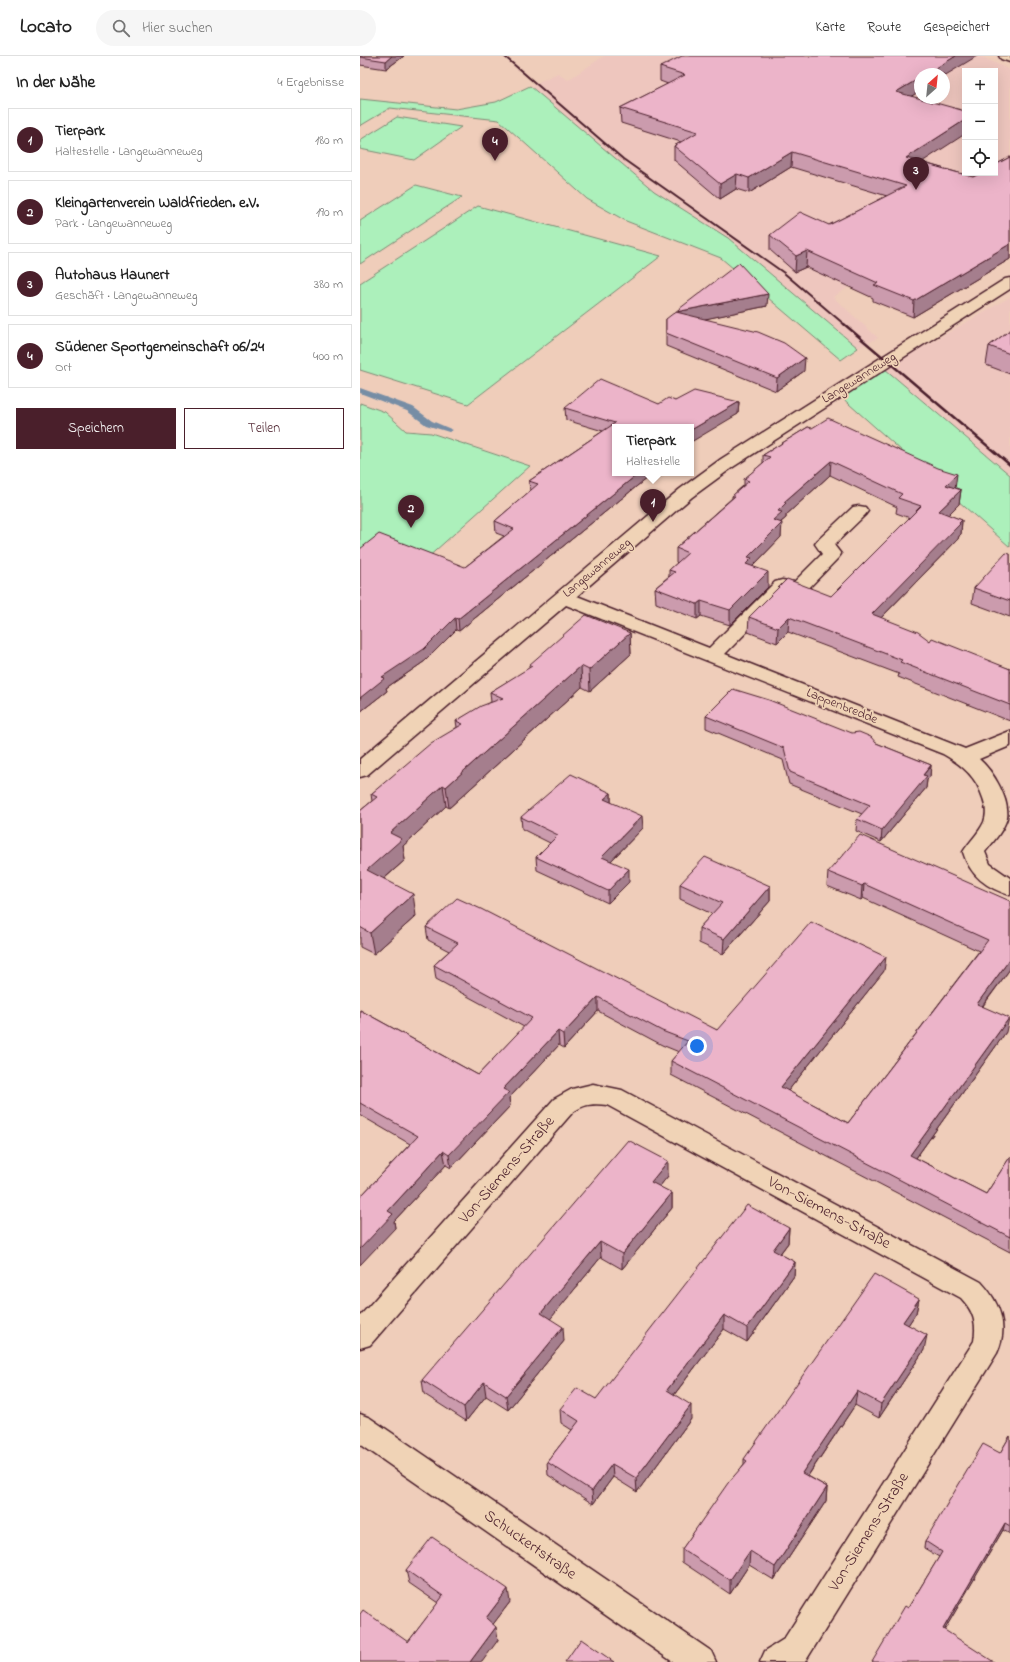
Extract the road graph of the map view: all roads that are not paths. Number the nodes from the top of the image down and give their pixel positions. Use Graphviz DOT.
graph roads {
  1 [pos="1005,56"];
  2 [pos="1010,58"];
  3 [pos="1010,282"];
  4 [pos="859,511"];
  5 [pos="563,597"];
  6 [pos="713,655"];
  7 [pos="1010,738"];
  8 [pos="964,757"];
  9 [pos="360,770"];
  10 [pos="1010,886"];
  11 [pos="360,1336"];
  12 [pos="360,1427"];
  13 [pos="700,1662"];
  14 [pos="776,1662"];
  1 -- 2 [label="street"];
  3 -- 5 [label="street, Langewanneweg"];
  4 -- 6 [label="street"];
  5 -- 6 [label="street, Lappenbredde"];
  5 -- 9 [label="street, Langewanneweg"];
  6 -- 8 [label="street, Lappenbredde"];
  7 -- 8 [label="street"];
  8 -- 10 [label="street, Lappenbredde"];
  11 -- 14 [label="street, Von-Siemens-Straße"];
  12 -- 13 [label="street, Schuckertstraße"];
}
